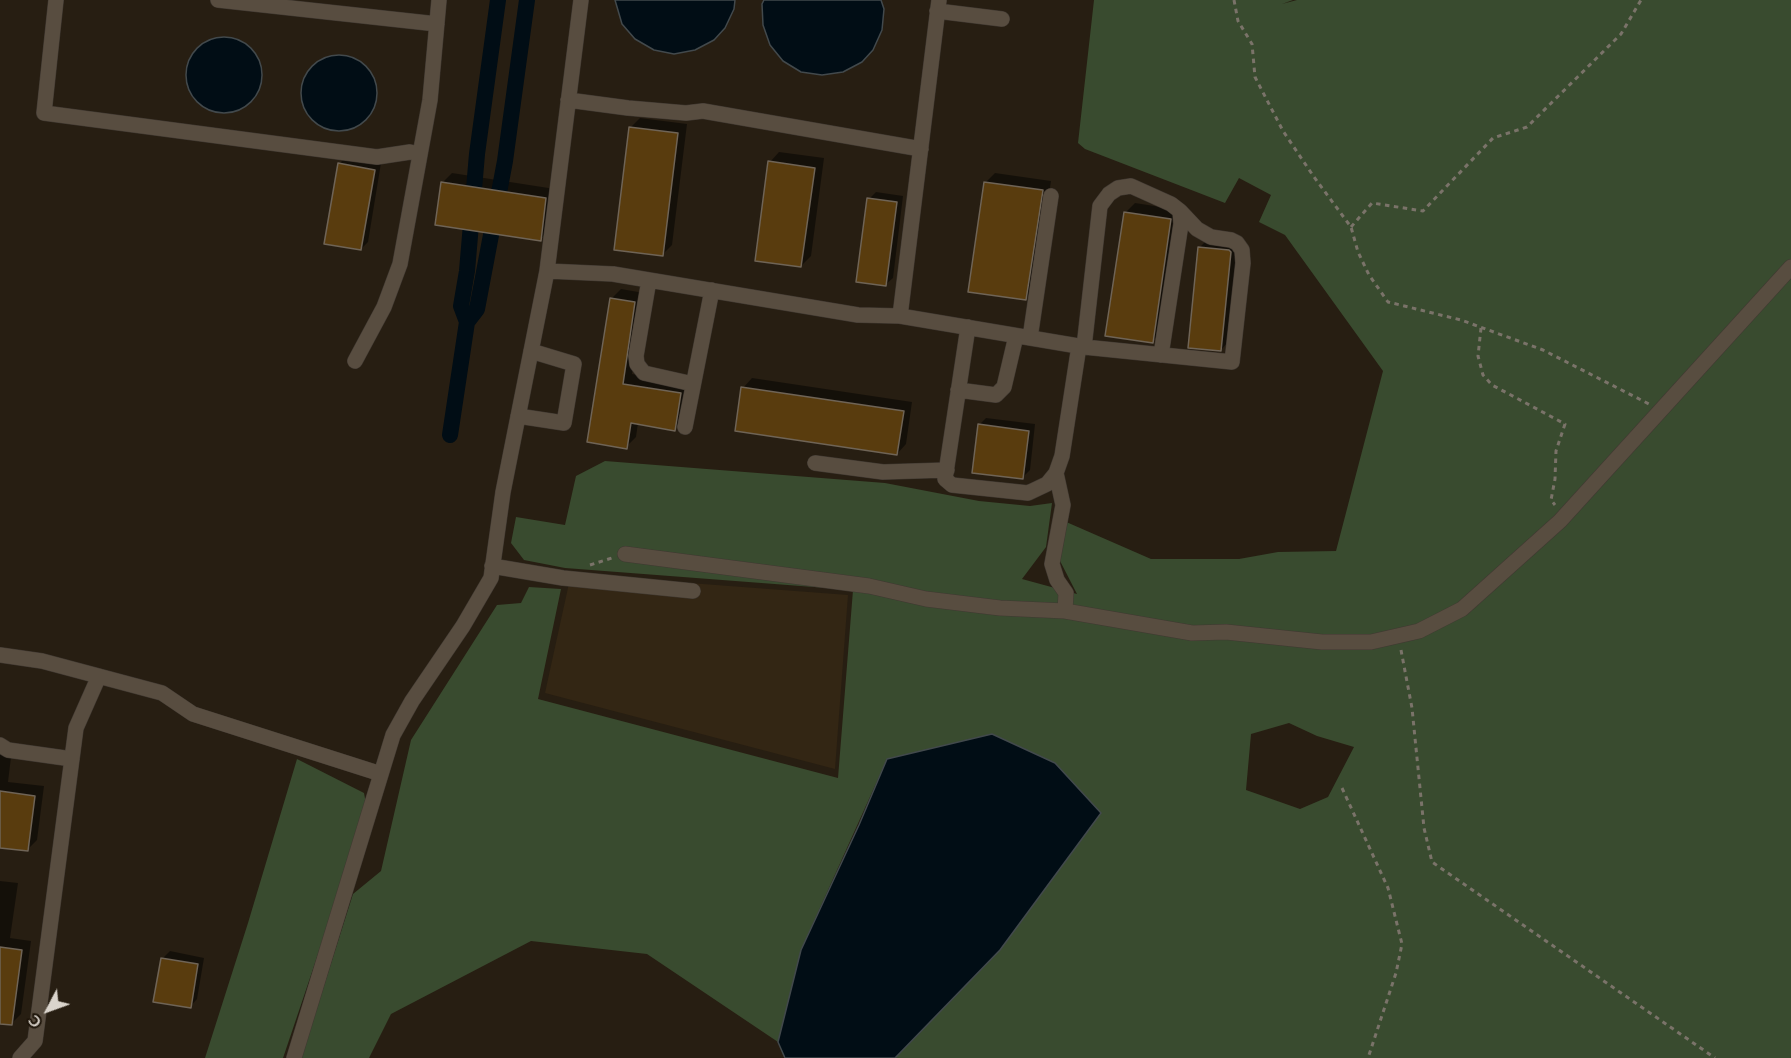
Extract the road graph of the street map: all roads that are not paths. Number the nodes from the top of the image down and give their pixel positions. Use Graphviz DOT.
graph roads {
  1 [pos="56,0"];
  2 [pos="218,0"];
  3 [pos="439,0"];
  4 [pos="581,0"];
  5 [pos="938,5"];
  6 [pos="1002,19"];
  7 [pos="437,24"];
  8 [pos="568,100"];
  9 [pos="921,149"];
  10 [pos="420,154"];
  11 [pos="1051,196"];
  12 [pos="1180,211"];
  13 [pos="1791,267"];
  14 [pos="547,271"];
  15 [pos="650,280"];
  16 [pos="712,291"];
  17 [pos="900,316"];
  18 [pos="968,327"];
  19 [pos="1023,337"];
  20 [pos="1081,347"];
  21 [pos="531,351"];
  22 [pos="1161,355"];
  23 [pos="355,361"];
  24 [pos="693,384"];
  25 [pos="958,390"];
  26 [pos="518,416"];
  27 [pos="685,427"];
  28 [pos="815,464"];
  29 [pos="947,470"];
  30 [pos="1056,473"];
  31 [pos="625,554"];
  32 [pos="492,572"];
  33 [pos="693,591"];
  34 [pos="1065,611"];
  35 [pos="0,655"];
  36 [pos="99,676"];
  37 [pos="0,745"];
  38 [pos="72,759"];
  39 [pos="381,774"];
  40 [pos="23,1057"];
  41 [pos="294,1058"];
  1 -- 10 [label="street"];
  2 -- 7 [label="street"];
  3 -- 7 [label="street"];
  4 -- 8 [label="street"];
  5 -- 6 [label="street"];
  5 -- 9 [label="street"];
  7 -- 10 [label="street"];
  8 -- 9 [label="street"];
  8 -- 14 [label="street"];
  9 -- 17 [label="street"];
  10 -- 23 [label="street"];
  11 -- 19 [label="street"];
  12 -- 20 [label="street"];
  12 -- 22 [label="street"];
  12 -- 22 [label="street"];
  13 -- 34 [label="street"];
  14 -- 15 [label="street"];
  14 -- 21 [label="street"];
  15 -- 16 [label="street"];
  15 -- 24 [label="street"];
  16 -- 17 [label="street"];
  16 -- 24 [label="street"];
  17 -- 18 [label="street"];
  18 -- 19 [label="street"];
  18 -- 25 [label="street"];
  19 -- 20 [label="street"];
  19 -- 25 [label="street"];
  20 -- 22 [label="street"];
  20 -- 30 [label="street"];
  21 -- 26 [label="street"];
  21 -- 26 [label="street"];
  24 -- 27 [label="street"];
  25 -- 29 [label="street"];
  26 -- 32 [label="street"];
  28 -- 29 [label="street"];
  29 -- 30 [label="street"];
  30 -- 34 [label="street"];
  31 -- 34 [label="street"];
  32 -- 33 [label="street"];
  32 -- 39 [label="street"];
  35 -- 36 [label="street"];
  36 -- 38 [label="street"];
  36 -- 39 [label="street"];
  37 -- 38 [label="street"];
  38 -- 40 [label="street"];
  39 -- 41 [label="street"];
}
